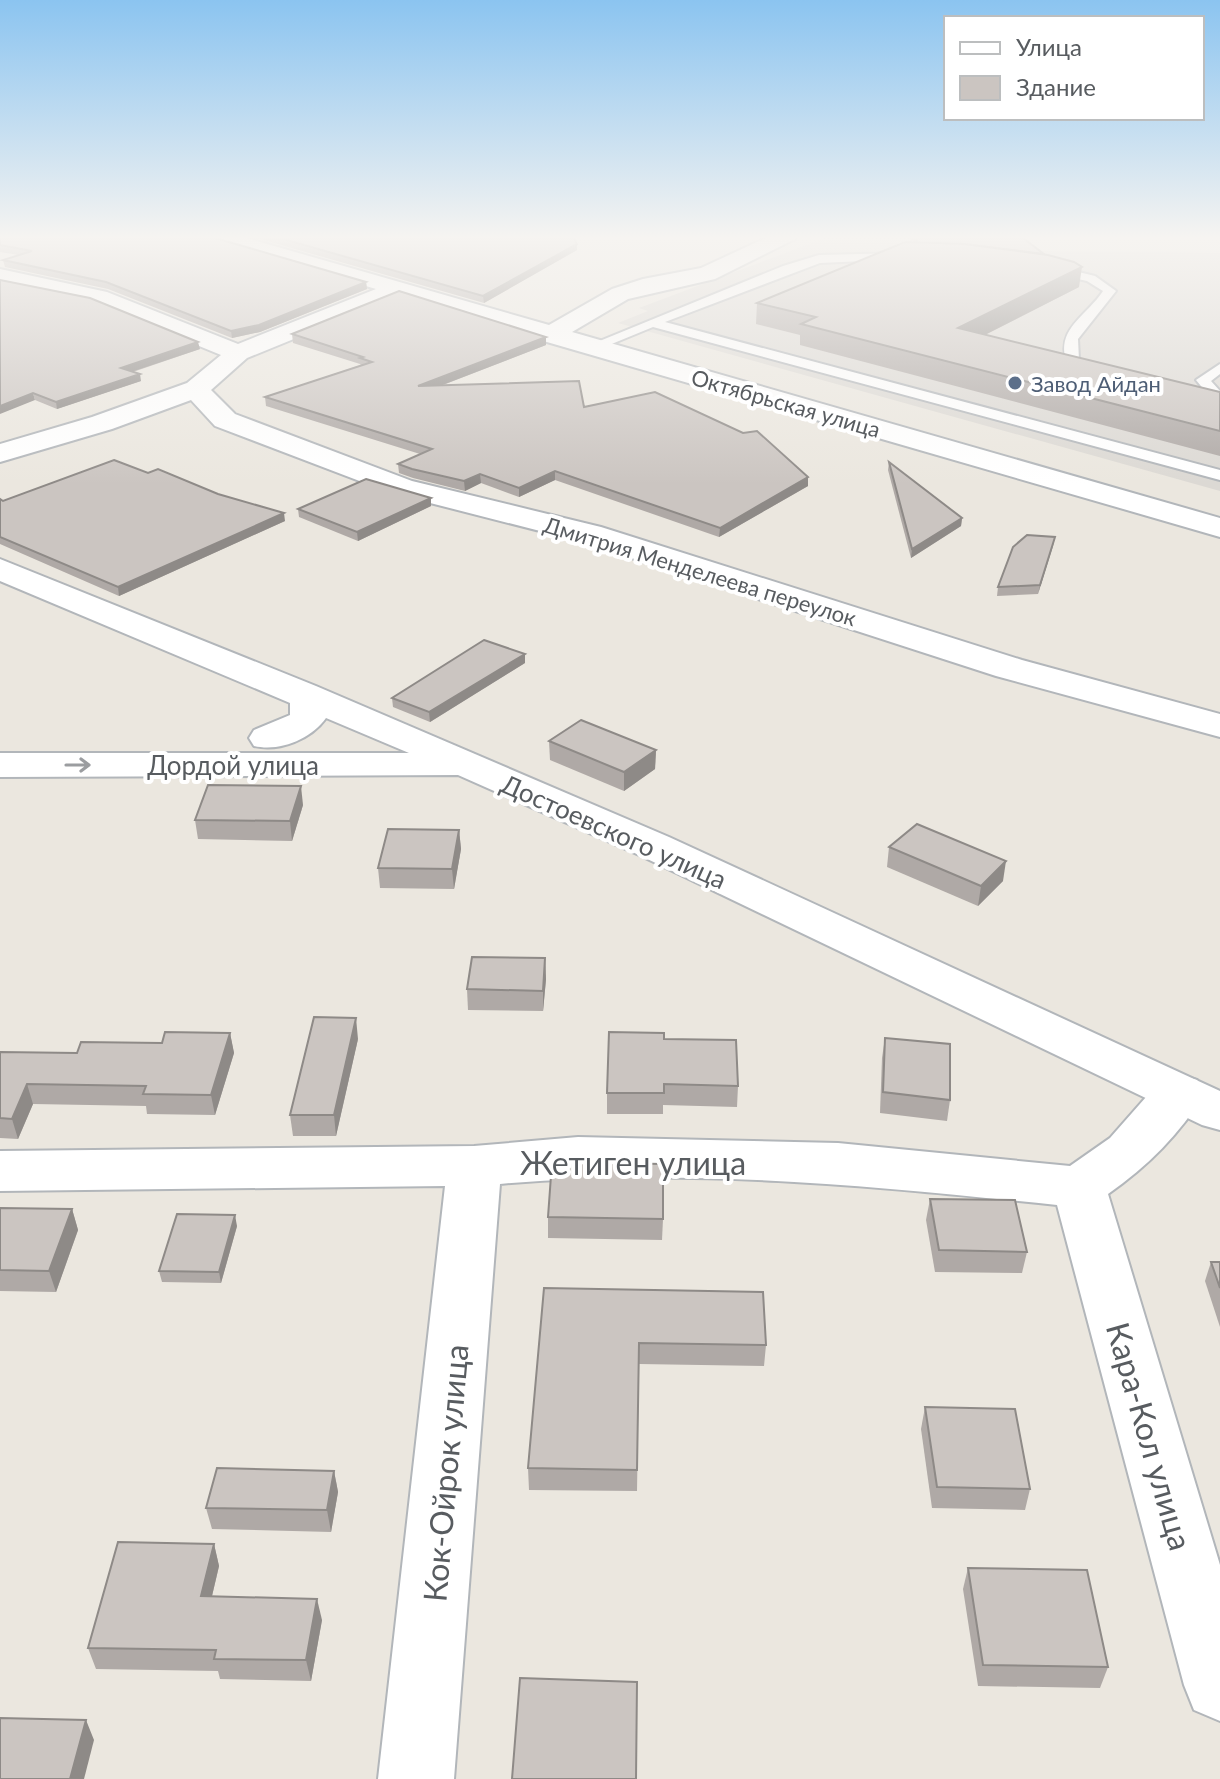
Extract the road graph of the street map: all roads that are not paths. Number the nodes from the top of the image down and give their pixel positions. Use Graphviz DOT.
graph roads {
  1 [pos="151,318"];
  2 [pos="325,318"];
  3 [pos="493,318"];
  4 [pos="578,318"];
  5 [pos="664,318"];
  6 [pos="1084,318"];
  7 [pos="652,323"];
  8 [pos="549,335"];
  9 [pos="592,347"];
  10 [pos="238,353"];
  11 [pos="1220,368"];
  12 [pos="1113,376"];
  13 [pos="196,389"];
  14 [pos="1215,401"];
  15 [pos="0,453"];
  16 [pos="1220,475"];
  17 [pos="1220,528"];
  18 [pos="0,569"];
  19 [pos="303,694"];
  20 [pos="1220,726"];
  21 [pos="400,735"];
  22 [pos="0,737"];
  23 [pos="268,738"];
  24 [pos="467,764"];
  25 [pos="0,765"];
  26 [pos="349,766"];
  27 [pos="1199,1103"];
  28 [pos="474,1166"];
  29 [pos="0,1171"];
  30 [pos="1079,1187"];
  31 [pos="1220,1685"];
  32 [pos="416,1779"];
  1 -- 10 [label="street"];
  2 -- 10 [label="street"];
  3 -- 8 [label="street, Октябрьская улица"];
  4 -- 8 [label="street"];
  5 -- 7 [label="lane"];
  6 -- 12 [label="lane"];
  7 -- 9 [label="lane"];
  7 -- 16 [label="lane"];
  8 -- 9 [label="street, Октябрьская улица"];
  9 -- 17 [label="street, Октябрьская улица"];
  10 -- 13 [label="street"];
  11 -- 14 [label="lane"];
  13 -- 15 [label="street"];
  13 -- 20 [label="street, Дмитрия Менделеева переулок"];
  18 -- 19 [label="street, Достоевского улица"];
  19 -- 21 [label="street, Достоевского улица"];
  19 -- 23 [label="street"];
  21 -- 23 [label="street, Дордой улица"];
  21 -- 24 [label="street, Достоевского улица"];
  21 -- 26 [label="street"];
  22 -- 23 [label="street, Дордой улица"];
  24 -- 26 [label="street, Дордой улица"];
  24 -- 27 [label="street, Достоевского улица"];
  25 -- 26 [label="street, Дордой улица, one-way"];
  27 -- 30 [label="street"];
  28 -- 29 [label="street, Жетиген улица"];
  28 -- 30 [label="street, Жетиген улица"];
  28 -- 32 [label="street, Кок-Ойрок улица"];
  30 -- 31 [label="street, Кара-Кол улица"];
}
